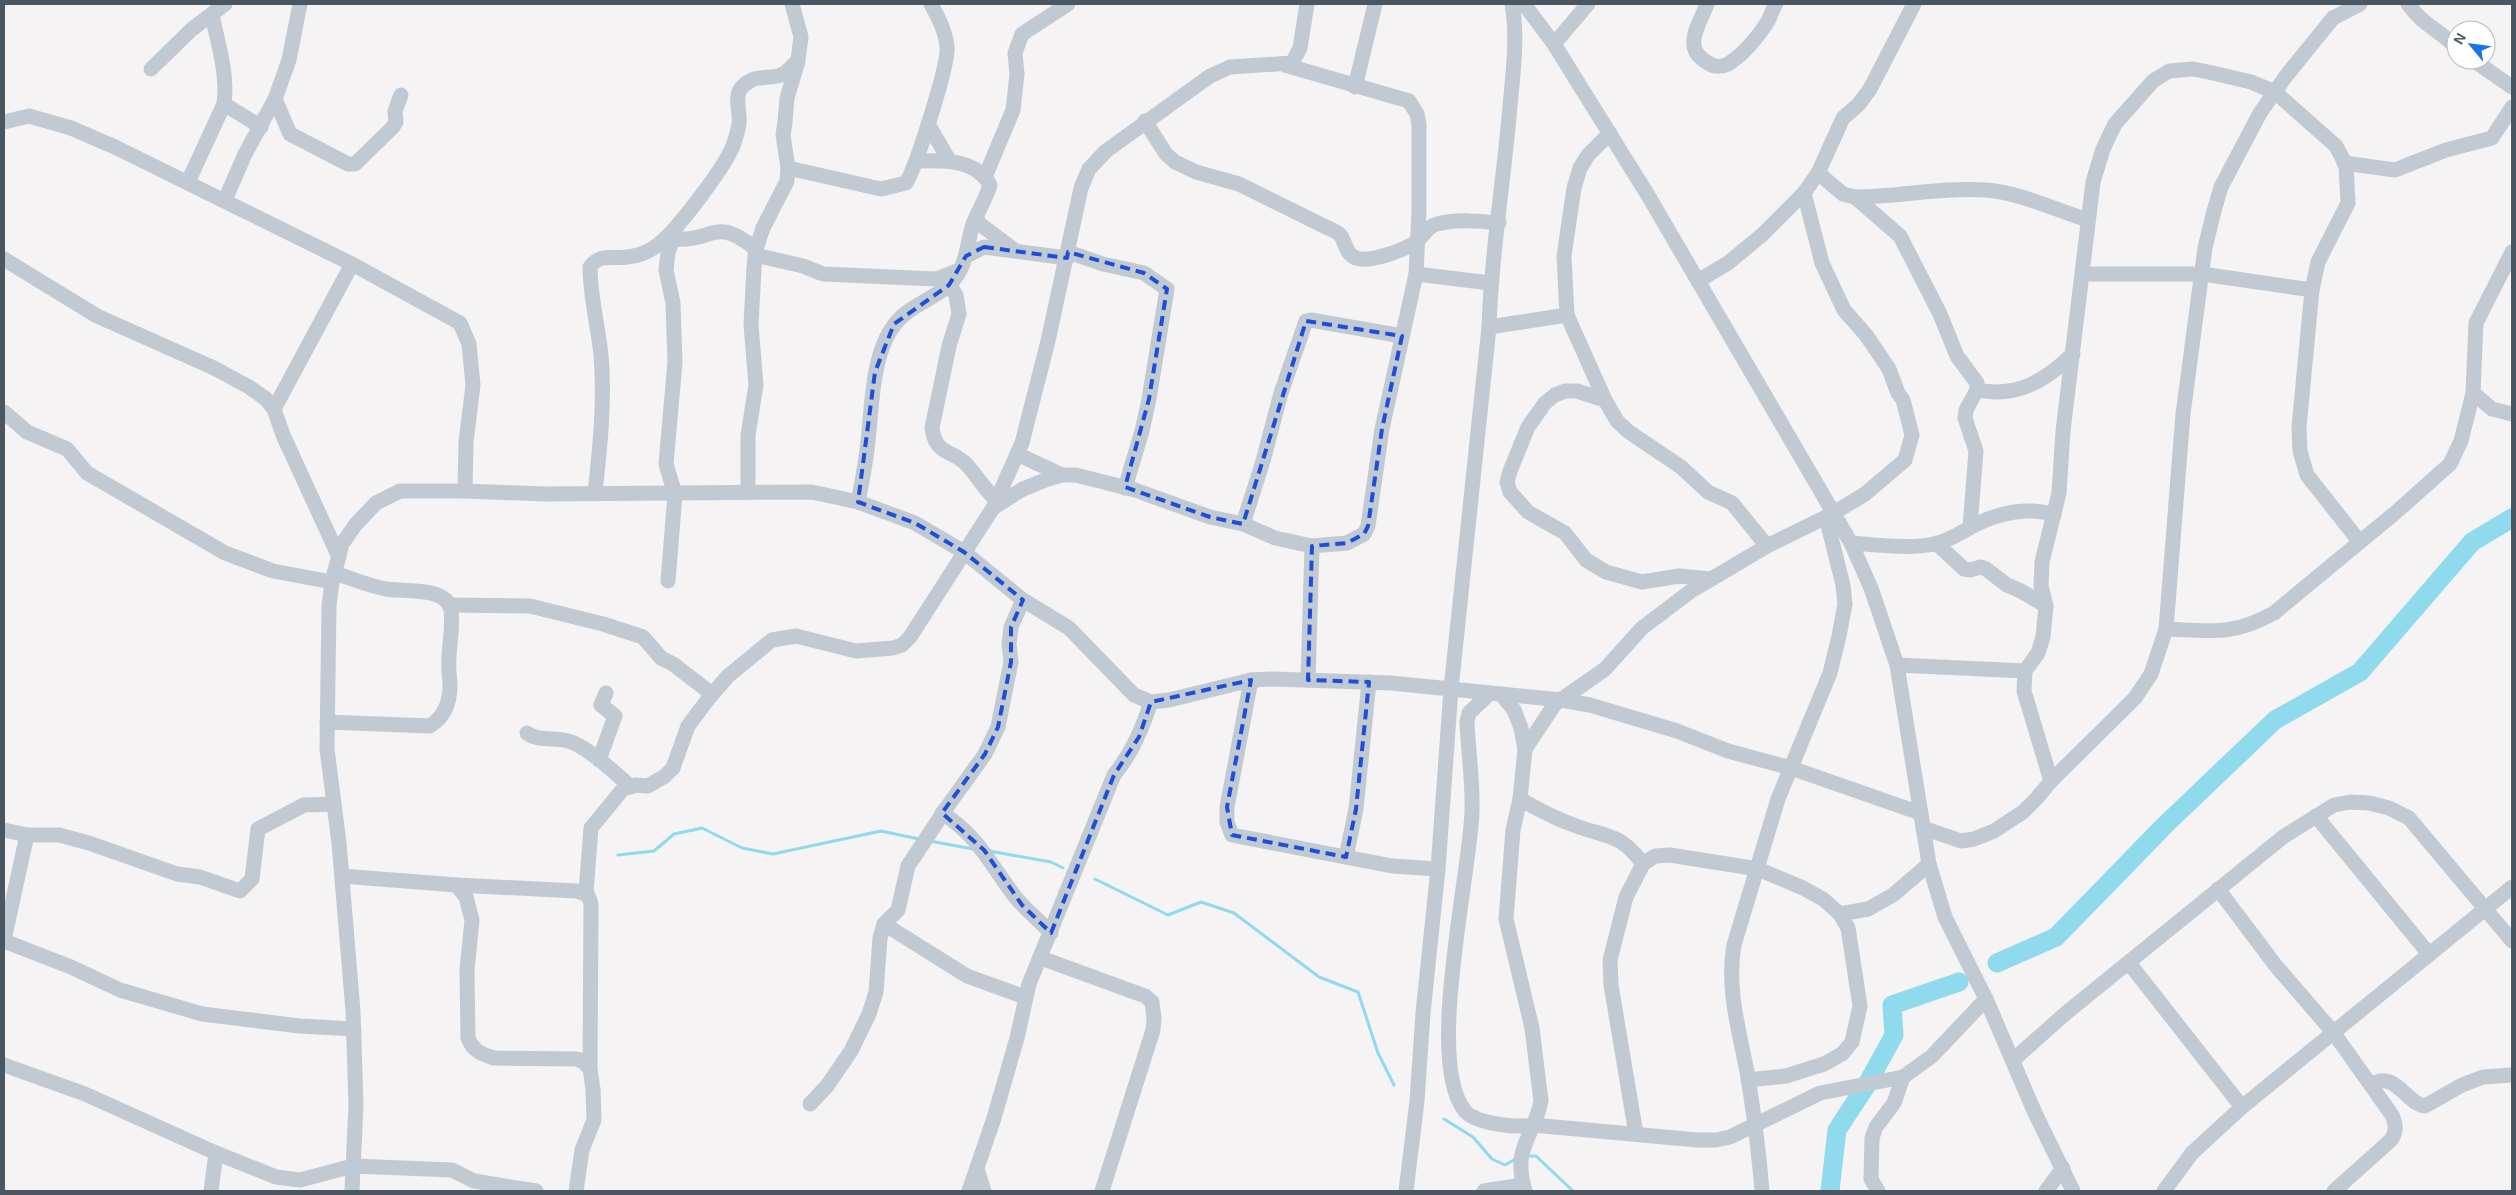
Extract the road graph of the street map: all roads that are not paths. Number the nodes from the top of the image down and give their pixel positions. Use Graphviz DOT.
graph roads {
  1 [pos="225,4"];
  2 [pos="300,4"];
  3 [pos="792,4"];
  4 [pos="931,4"];
  5 [pos="1068,4"];
  6 [pos="1307,4"];
  7 [pos="1375,4"];
  8 [pos="1512,4"];
  9 [pos="1524,4"];
  10 [pos="1588,4"];
  11 [pos="1707,4"];
  12 [pos="1760,4"];
  13 [pos="1776,4"];
  14 [pos="1914,4"];
  15 [pos="2360,4"];
  16 [pos="2408,4"];
  17 [pos="212,15"];
  18 [pos="1769,20"];
  19 [pos="2446,38"];
  20 [pos="1554,44"];
  21 [pos="798,60"];
  22 [pos="1285,65"];
  23 [pos="152,69"];
  24 [pos="2487,70"];
  25 [pos="773,77"];
  26 [pos="1355,87"];
  27 [pos="2512,87"];
  28 [pos="789,91"];
  29 [pos="2275,92"];
  30 [pos="401,95"];
  31 [pos="275,99"];
  32 [pos="224,104"];
  33 [pos="2512,107"];
  34 [pos="1145,121"];
  35 [pos="4,122"];
  36 [pos="928,124"];
  37 [pos="261,127"];
  38 [pos="1610,134"];
  39 [pos="949,160"];
  40 [pos="917,161"];
  41 [pos="2344,163"];
  42 [pos="788,168"];
  43 [pos="1818,173"];
  44 [pos="986,177"];
  45 [pos="188,182"];
  46 [pos="1804,193"];
  47 [pos="1855,197"];
  48 [pos="225,200"];
  49 [pos="976,218"];
  50 [pos="2088,220"];
  51 [pos="1499,223"];
  52 [pos="675,232"];
  53 [pos="1417,241"];
  54 [pos="1014,250"];
  55 [pos="756,252"];
  56 [pos="2512,252"];
  57 [pos="1068,255"];
  58 [pos="4,259"];
  59 [pos="963,263"];
  60 [pos="352,264"];
  61 [pos="1416,274"];
  62 [pos="2083,274"];
  63 [pos="2202,274"];
  64 [pos="1698,281"];
  65 [pos="1490,283"];
  66 [pos="950,285"];
  67 [pos="2312,290"];
  68 [pos="1567,315"];
  69 [pos="1489,327"];
  70 [pos="1402,336"];
  71 [pos="2073,354"];
  72 [pos="1977,390"];
  73 [pos="2473,392"];
  74 [pos="1605,400"];
  75 [pos="274,409"];
  76 [pos="4,412"];
  77 [pos="2512,414"];
  78 [pos="1017,454"];
  79 [pos="1062,475"];
  80 [pos="1125,488"];
  81 [pos="465,491"];
  82 [pos="595,492"];
  83 [pos="748,492"];
  84 [pos="674,494"];
  85 [pos="858,502"];
  86 [pos="995,505"];
  87 [pos="2054,515"];
  88 [pos="1829,516"];
  89 [pos="1243,524"];
  90 [pos="1970,527"];
  91 [pos="2359,541"];
  92 [pos="1851,543"];
  93 [pos="1936,543"];
  94 [pos="1312,546"];
  95 [pos="1767,546"];
  96 [pos="964,552"];
  97 [pos="339,557"];
  98 [pos="333,577"];
  99 [pos="1711,579"];
  100 [pos="668,581"];
  101 [pos="1023,600"];
  102 [pos="449,605"];
  103 [pos="2046,606"];
  104 [pos="2166,628"];
  105 [pos="1897,665"];
  106 [pos="2025,671"];
  107 [pos="1252,680"];
  108 [pos="1308,680"];
  109 [pos="1369,682"];
  110 [pos="1451,689"];
  111 [pos="606,693"];
  112 [pos="1495,693"];
  113 [pos="712,694"];
  114 [pos="1562,700"];
  115 [pos="1151,702"];
  116 [pos="327,722"];
  117 [pos="527,734"];
  118 [pos="1525,749"];
  119 [pos="599,760"];
  120 [pos="1791,768"];
  121 [pos="2050,781"];
  122 [pos="630,787"];
  123 [pos="1520,799"];
  124 [pos="334,804"];
  125 [pos="942,813"];
  126 [pos="2316,816"];
  127 [pos="1922,821"];
  128 [pos="4,830"];
  129 [pos="27,835"];
  130 [pos="1346,857"];
  131 [pos="1644,864"];
  132 [pos="1929,864"];
  133 [pos="1438,869"];
  134 [pos="1758,870"];
  135 [pos="342,876"];
  136 [pos="456,886"];
  137 [pos="2512,887"];
  138 [pos="2218,889"];
  139 [pos="586,892"];
  140 [pos="2484,909"];
  141 [pos="1840,914"];
  142 [pos="884,924"];
  143 [pos="1051,933"];
  144 [pos="4,941"];
  145 [pos="2512,941"];
  146 [pos="2429,954"];
  147 [pos="1041,958"];
  148 [pos="2129,963"];
  149 [pos="1025,997"];
  150 [pos="1986,999"];
  151 [pos="354,1029"];
  152 [pos="2334,1032"];
  153 [pos="2013,1060"];
  154 [pos="4,1065"];
  155 [pos="590,1070"];
  156 [pos="2512,1075"];
  157 [pos="1904,1078"];
  158 [pos="1748,1080"];
  159 [pos="2372,1086"];
  160 [pos="810,1104"];
  161 [pos="2242,1107"];
  162 [pos="1533,1125"];
  163 [pos="1755,1125"];
  164 [pos="1636,1134"];
  165 [pos="216,1153"];
  166 [pos="353,1166"];
  167 [pos="2063,1168"];
  168 [pos="977,1169"];
  169 [pos="1524,1188"];
  170 [pos="211,1191"];
  171 [pos="352,1191"];
  172 [pos="536,1191"];
  173 [pos="576,1191"];
  174 [pos="969,1191"];
  175 [pos="984,1191"];
  176 [pos="1102,1191"];
  177 [pos="1406,1191"];
  178 [pos="1484,1191"];
  179 [pos="1762,1191"];
  180 [pos="1878,1191"];
  181 [pos="2046,1191"];
  182 [pos="2073,1191"];
  183 [pos="2164,1191"];
  184 [pos="2334,1191"];
  1 -- 17 [label="street"];
  2 -- 31 [label="street"];
  3 -- 21 [label="street"];
  4 -- 36 [label="street"];
  5 -- 44 [label="street"];
  6 -- 22 [label="street"];
  7 -- 26 [label="street"];
  8 -- 51 [label="street"];
  9 -- 20 [label="street"];
  10 -- 20 [label="street"];
  11 -- 18 [label="street"];
  12 -- 18 [label="street"];
  13 -- 18 [label="street"];
  14 -- 43 [label="street"];
  15 -- 29 [label="street"];
  16 -- 19 [label="street"];
  17 -- 23 [label="street"];
  17 -- 32 [label="street"];
  20 -- 38 [label="street"];
  21 -- 25 [label="street"];
  21 -- 28 [label="street"];
  22 -- 26 [label="street"];
  22 -- 34 [label="street"];
  24 -- 27 [label="street"];
  25 -- 28 [label="street"];
  25 -- 52 [label="street"];
  26 -- 53 [label="street"];
  28 -- 42 [label="street"];
  29 -- 41 [label="street"];
  29 -- 50 [label="street"];
  29 -- 63 [label="street"];
  30 -- 31 [label="street"];
  31 -- 37 [label="street"];
  32 -- 37 [label="street"];
  32 -- 45 [label="street"];
  33 -- 41 [label="street"];
  34 -- 53 [label="street"];
  34 -- 57 [label="street"];
  35 -- 45 [label="street"];
  36 -- 39 [label="street"];
  36 -- 40 [label="street"];
  37 -- 48 [label="street"];
  38 -- 64 [label="street"];
  38 -- 68 [label="street"];
  39 -- 40 [label="street"];
  39 -- 44 [label="street"];
  40 -- 42 [label="street"];
  41 -- 67 [label="street"];
  42 -- 55 [label="street"];
  43 -- 46 [label="street"];
  43 -- 47 [label="street"];
  44 -- 49 [label="street"];
  45 -- 48 [label="street"];
  46 -- 64 [label="street"];
  46 -- 88 [label="street"];
  47 -- 50 [label="street"];
  47 -- 72 [label="street"];
  48 -- 60 [label="street"];
  49 -- 54 [label="street"];
  49 -- 59 [label="street"];
  50 -- 62 [label="street"];
  51 -- 53 [label="street"];
  51 -- 65 [label="street"];
  52 -- 55 [label="street"];
  52 -- 82 [label="street"];
  52 -- 84 [label="street"];
  53 -- 61 [label="street"];
  54 -- 57 [label="street"];
  54 -- 59 [label="street"];
  55 -- 59 [label="street"];
  55 -- 83 [label="street"];
  56 -- 73 [label="street"];
  57 -- 78 [label="street"];
  57 -- 80 [label="street"];
  58 -- 75 [label="street"];
  59 -- 66 [label="street"];
  60 -- 75 [label="street"];
  60 -- 81 [label="street"];
  61 -- 65 [label="street"];
  61 -- 70 [label="street"];
  62 -- 63 [label="street"];
  62 -- 71 [label="street"];
  63 -- 67 [label="street"];
  63 -- 104 [label="street"];
  64 -- 88 [label="street"];
  65 -- 69 [label="street"];
  66 -- 85 [label="street"];
  66 -- 86 [label="street"];
  67 -- 91 [label="street"];
  68 -- 69 [label="street"];
  68 -- 74 [label="street"];
  69 -- 110 [label="street"];
  70 -- 89 [label="street"];
  70 -- 94 [label="street"];
  71 -- 72 [label="street"];
  71 -- 87 [label="street"];
  72 -- 90 [label="street"];
  73 -- 77 [label="street"];
  73 -- 91 [label="street"];
  74 -- 95 [label="street"];
  74 -- 99 [label="street"];
  75 -- 97 [label="street"];
  76 -- 98 [label="street"];
  78 -- 79 [label="street"];
  78 -- 86 [label="street"];
  79 -- 80 [label="street"];
  79 -- 86 [label="street"];
  80 -- 89 [label="street"];
  81 -- 82 [label="street"];
  81 -- 97 [label="street"];
  82 -- 84 [label="street"];
  83 -- 84 [label="street"];
  83 -- 85 [label="street"];
  84 -- 100 [label="street"];
  85 -- 96 [label="street"];
  86 -- 96 [label="street"];
  87 -- 90 [label="street"];
  87 -- 103 [label="street"];
  88 -- 92 [label="street"];
  88 -- 95 [label="street"];
  88 -- 120 [label="street"];
  89 -- 94 [label="street"];
  90 -- 93 [label="street"];
  91 -- 104 [label="street"];
  92 -- 93 [label="street"];
  92 -- 105 [label="street"];
  93 -- 103 [label="street"];
  94 -- 108 [label="street"];
  95 -- 99 [label="street"];
  96 -- 101 [label="street"];
  96 -- 113 [label="street"];
  97 -- 98 [label="street"];
  98 -- 102 [label="street"];
  98 -- 116 [label="street"];
  99 -- 114 [label="street"];
  101 -- 115 [label="street"];
  101 -- 125 [label="street"];
  102 -- 113 [label="street"];
  102 -- 116 [label="street"];
  103 -- 106 [label="street"];
  104 -- 121 [label="street"];
  105 -- 106 [label="street"];
  105 -- 127 [label="street"];
  106 -- 121 [label="street"];
  107 -- 108 [label="street"];
  107 -- 115 [label="street"];
  107 -- 130 [label="street"];
  108 -- 109 [label="street"];
  109 -- 110 [label="street"];
  109 -- 130 [label="street"];
  110 -- 112 [label="street"];
  110 -- 133 [label="street"];
  111 -- 119 [label="street"];
  112 -- 114 [label="street"];
  112 -- 118 [label="street"];
  112 -- 162 [label="street"];
  113 -- 122 [label="street"];
  114 -- 118 [label="street"];
  114 -- 120 [label="street"];
  115 -- 143 [label="street"];
  116 -- 124 [label="street"];
  117 -- 119 [label="street"];
  118 -- 123 [label="street"];
  119 -- 122 [label="street"];
  120 -- 127 [label="street"];
  120 -- 134 [label="street"];
  121 -- 127 [label="street"];
  122 -- 139 [label="street"];
  123 -- 131 [label="street"];
  123 -- 162 [label="street"];
  124 -- 129 [label="street"];
  124 -- 135 [label="street"];
  125 -- 142 [label="street"];
  125 -- 143 [label="street"];
  126 -- 138 [label="street"];
  126 -- 140 [label="street"];
  126 -- 146 [label="street"];
  127 -- 132 [label="street"];
  128 -- 129 [label="street"];
  129 -- 144 [label="street"];
  130 -- 133 [label="street"];
  131 -- 134 [label="street"];
  131 -- 164 [label="street"];
  132 -- 141 [label="street"];
  132 -- 150 [label="street"];
  133 -- 177 [label="street"];
  134 -- 141 [label="street"];
  134 -- 158 [label="street"];
  135 -- 136 [label="street"];
  135 -- 151 [label="street"];
  136 -- 139 [label="street"];
  136 -- 155 [label="street"];
  137 -- 140 [label="street"];
  138 -- 148 [label="street"];
  138 -- 152 [label="street"];
  139 -- 155 [label="street"];
  140 -- 145 [label="street"];
  140 -- 146 [label="street"];
  141 -- 158 [label="street"];
  142 -- 149 [label="street"];
  142 -- 160 [label="street"];
  143 -- 147 [label="street"];
  144 -- 151 [label="street"];
  146 -- 152 [label="street"];
  147 -- 149 [label="street"];
  147 -- 176 [label="street"];
  148 -- 153 [label="street"];
  148 -- 161 [label="street"];
  149 -- 168 [label="street"];
  150 -- 153 [label="street"];
  150 -- 157 [label="street"];
  151 -- 166 [label="street"];
  152 -- 159 [label="street"];
  152 -- 161 [label="street"];
  153 -- 167 [label="street"];
  154 -- 165 [label="street"];
  155 -- 173 [label="street"];
  156 -- 159 [label="street"];
  157 -- 163 [label="street"];
  157 -- 180 [label="street"];
  158 -- 163 [label="street"];
  159 -- 184 [label="street"];
  161 -- 183 [label="street"];
  162 -- 164 [label="street"];
  162 -- 169 [label="street"];
  163 -- 164 [label="street"];
  163 -- 179 [label="street"];
  165 -- 166 [label="street"];
  165 -- 170 [label="street"];
  166 -- 171 [label="street"];
  166 -- 172 [label="street"];
  167 -- 181 [label="street"];
  167 -- 182 [label="street"];
  168 -- 174 [label="street"];
  168 -- 175 [label="street"];
  169 -- 178 [label="street"];
}
